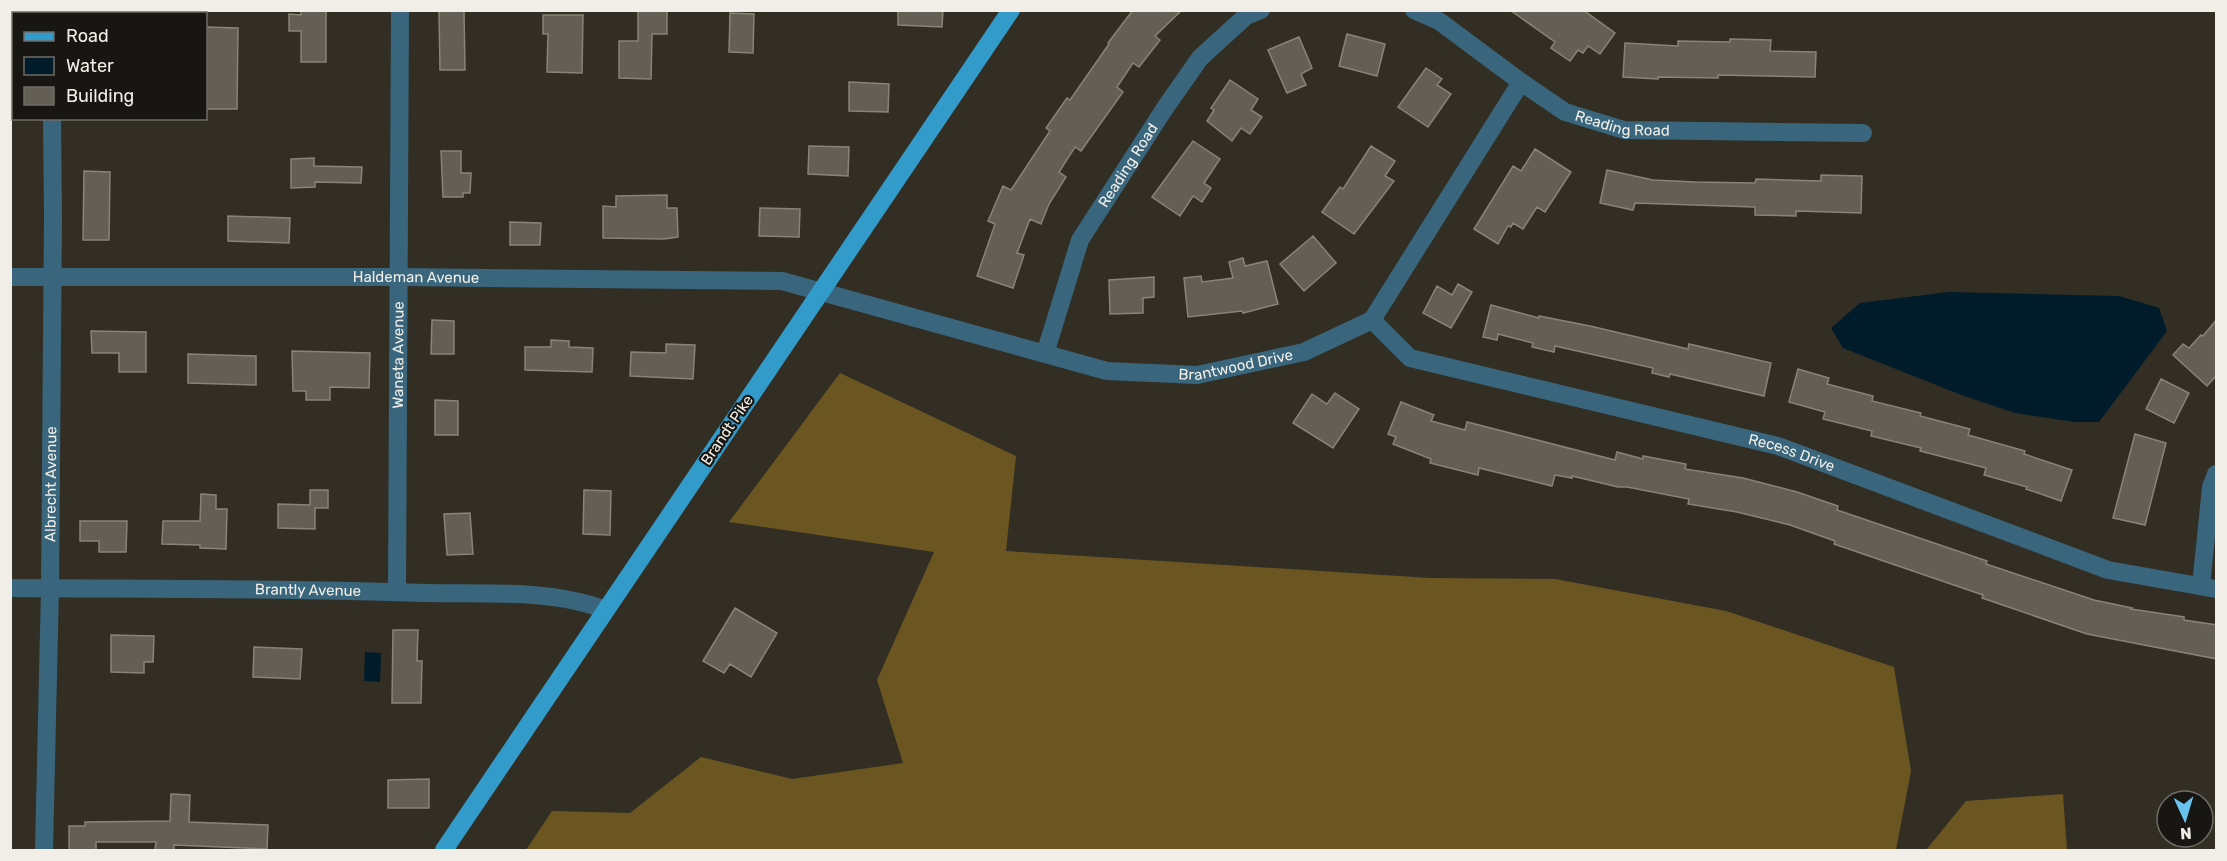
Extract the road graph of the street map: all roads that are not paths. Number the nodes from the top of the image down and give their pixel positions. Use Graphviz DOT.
graph roads {
  1 [pos="400,10"];
  2 [pos="1011,10"];
  3 [pos="1261,10"];
  4 [pos="1414,10"];
  5 [pos="1521,82"];
  6 [pos="52,120"];
  7 [pos="1863,133"];
  8 [pos="10,277"];
  9 [pos="399,277"];
  10 [pos="52,278"];
  11 [pos="821,291"];
  12 [pos="1372,320"];
  13 [pos="1046,354"];
  14 [pos="2217,474"];
  15 [pos="10,588"];
  16 [pos="50,588"];
  17 [pos="2209,588"];
  18 [pos="397,592"];
  19 [pos="606,610"];
  20 [pos="44,850"];
  21 [pos="444,850"];
  1 -- 9 [label="street, Waneta Avenue"];
  2 -- 11 [label="main road, Brandt Pike"];
  3 -- 13 [label="street, Reading Road"];
  4 -- 5 [label="street, Reading Road"];
  5 -- 7 [label="street, Reading Road"];
  5 -- 12 [label="street"];
  6 -- 10 [label="street, Albrecht Avenue"];
  8 -- 10 [label="street, Haldeman Avenue"];
  9 -- 10 [label="street, Haldeman Avenue"];
  9 -- 11 [label="street, Haldeman Avenue"];
  9 -- 18 [label="street, Waneta Avenue"];
  10 -- 16 [label="street, Albrecht Avenue"];
  11 -- 13 [label="street, Brantwood Drive"];
  11 -- 19 [label="main road, Brandt Pike"];
  12 -- 13 [label="street, Brantwood Drive"];
  12 -- 17 [label="street, Recess Drive"];
  14 -- 17 [label="street"];
  15 -- 16 [label="street, Brantly Avenue"];
  16 -- 18 [label="street, Brantly Avenue"];
  16 -- 20 [label="street, Albrecht Avenue"];
  18 -- 19 [label="street, Brantly Avenue"];
  19 -- 21 [label="main road, Brandt Pike"];
}
